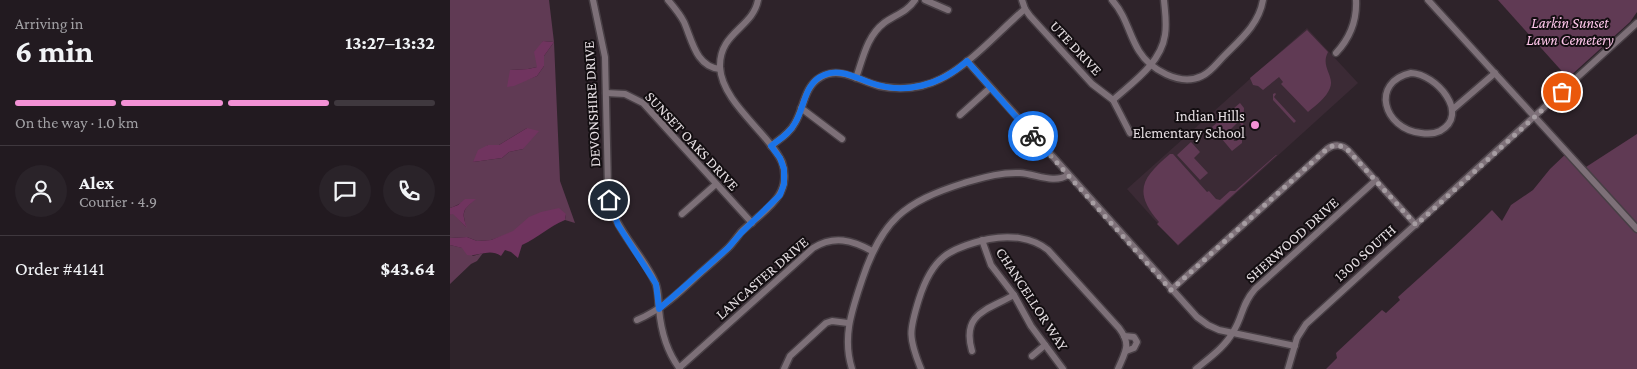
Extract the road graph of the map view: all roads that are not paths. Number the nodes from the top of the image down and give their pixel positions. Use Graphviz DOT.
graph roads {
  1 [pos="593,0"];
  2 [pos="668,0"];
  3 [pos="758,0"];
  4 [pos="915,0"];
  5 [pos="925,0"];
  6 [pos="1022,0"];
  7 [pos="1112,0"];
  8 [pos="1164,0"];
  9 [pos="1263,0"];
  10 [pos="1356,0"];
  11 [pos="1428,0"];
  12 [pos="1025,9"];
  13 [pos="948,10"];
  14 [pos="1637,23"];
  15 [pos="1336,53"];
  16 [pos="967,61"];
  17 [pos="1152,63"];
  18 [pos="720,68"];
  19 [pos="1495,74"];
  20 [pos="856,78"];
  21 [pos="990,88"];
  22 [pos="606,93"];
  23 [pos="1113,100"];
  24 [pos="801,108"];
  25 [pos="1452,110"];
  26 [pos="960,116"];
  27 [pos="1534,117"];
  28 [pos="1130,133"];
  29 [pos="842,139"];
  30 [pos="771,146"];
  31 [pos="1068,175"];
  32 [pos="1376,180"];
  33 [pos="716,184"];
  34 [pos="682,214"];
  35 [pos="752,222"];
  36 [pos="1416,225"];
  37 [pos="1637,229"];
  38 [pos="982,240"];
  39 [pos="872,250"];
  40 [pos="1171,290"];
  41 [pos="1014,295"];
  42 [pos="659,309"];
  43 [pos="637,320"];
  44 [pos="848,323"];
  45 [pos="1233,333"];
  46 [pos="1124,336"];
  47 [pos="1046,345"];
  48 [pos="1295,346"];
  49 [pos="972,351"];
  50 [pos="1126,351"];
  51 [pos="1032,356"];
  52 [pos="680,368"];
  53 [pos="784,369"];
  54 [pos="852,369"];
  55 [pos="921,369"];
  56 [pos="1063,369"];
  57 [pos="1118,369"];
  58 [pos="1196,369"];
  59 [pos="1288,369"];
  1 -- 22 [label="street, DEVONSHIRE DRIVE"];
  2 -- 18 [label="street"];
  3 -- 18 [label="street"];
  4 -- 20 [label="street"];
  5 -- 13 [label="street"];
  6 -- 12 [label="street"];
  7 -- 17 [label="street"];
  8 -- 17 [label="street"];
  9 -- 17 [label="street"];
  10 -- 15 [label="street"];
  11 -- 19 [label="street"];
  12 -- 16 [label="street"];
  12 -- 23 [label="street, UTE DRIVE"];
  14 -- 27 [label="street, 1300 SOUTH"];
  16 -- 20 [label="street"];
  16 -- 21 [label="street"];
  17 -- 23 [label="street"];
  18 -- 30 [label="street"];
  19 -- 25 [label="street"];
  19 -- 27 [label="street"];
  20 -- 24 [label="street"];
  21 -- 26 [label="street"];
  21 -- 31 [label="street"];
  22 -- 33 [label="street, SUNSET OAKS DRIVE"];
  22 -- 42 [label="street, DEVONSHIRE DRIVE"];
  23 -- 28 [label="street"];
  24 -- 29 [label="street"];
  24 -- 30 [label="street"];
  25 -- 25 [label="street"];
  27 -- 36 [label="street, 1300 SOUTH"];
  27 -- 37 [label="street"];
  30 -- 35 [label="street"];
  31 -- 39 [label="street"];
  31 -- 40 [label="street"];
  32 -- 36 [label="street"];
  32 -- 40 [label="street"];
  32 -- 45 [label="street, SHERWOOD DRIVE"];
  33 -- 34 [label="street"];
  33 -- 35 [label="street, SUNSET OAKS DRIVE"];
  35 -- 42 [label="street"];
  36 -- 48 [label="street, 1300 SOUTH"];
  38 -- 41 [label="street, CHANCELLOR WAY"];
  38 -- 46 [label="street"];
  38 -- 55 [label="street"];
  39 -- 44 [label="street"];
  39 -- 52 [label="street, LANCASTER DRIVE"];
  40 -- 45 [label="street"];
  41 -- 47 [label="street, CHANCELLOR WAY"];
  41 -- 49 [label="street"];
  42 -- 43 [label="street"];
  42 -- 52 [label="street, DEVONSHIRE DRIVE"];
  44 -- 53 [label="street"];
  44 -- 54 [label="street"];
  45 -- 48 [label="street"];
  45 -- 58 [label="street, SHERWOOD DRIVE"];
  46 -- 50 [label="street"];
  46 -- 50 [label="street"];
  47 -- 51 [label="street"];
  47 -- 56 [label="street, CHANCELLOR WAY"];
  48 -- 59 [label="street, 1300 SOUTH"];
  50 -- 57 [label="street"];
}
